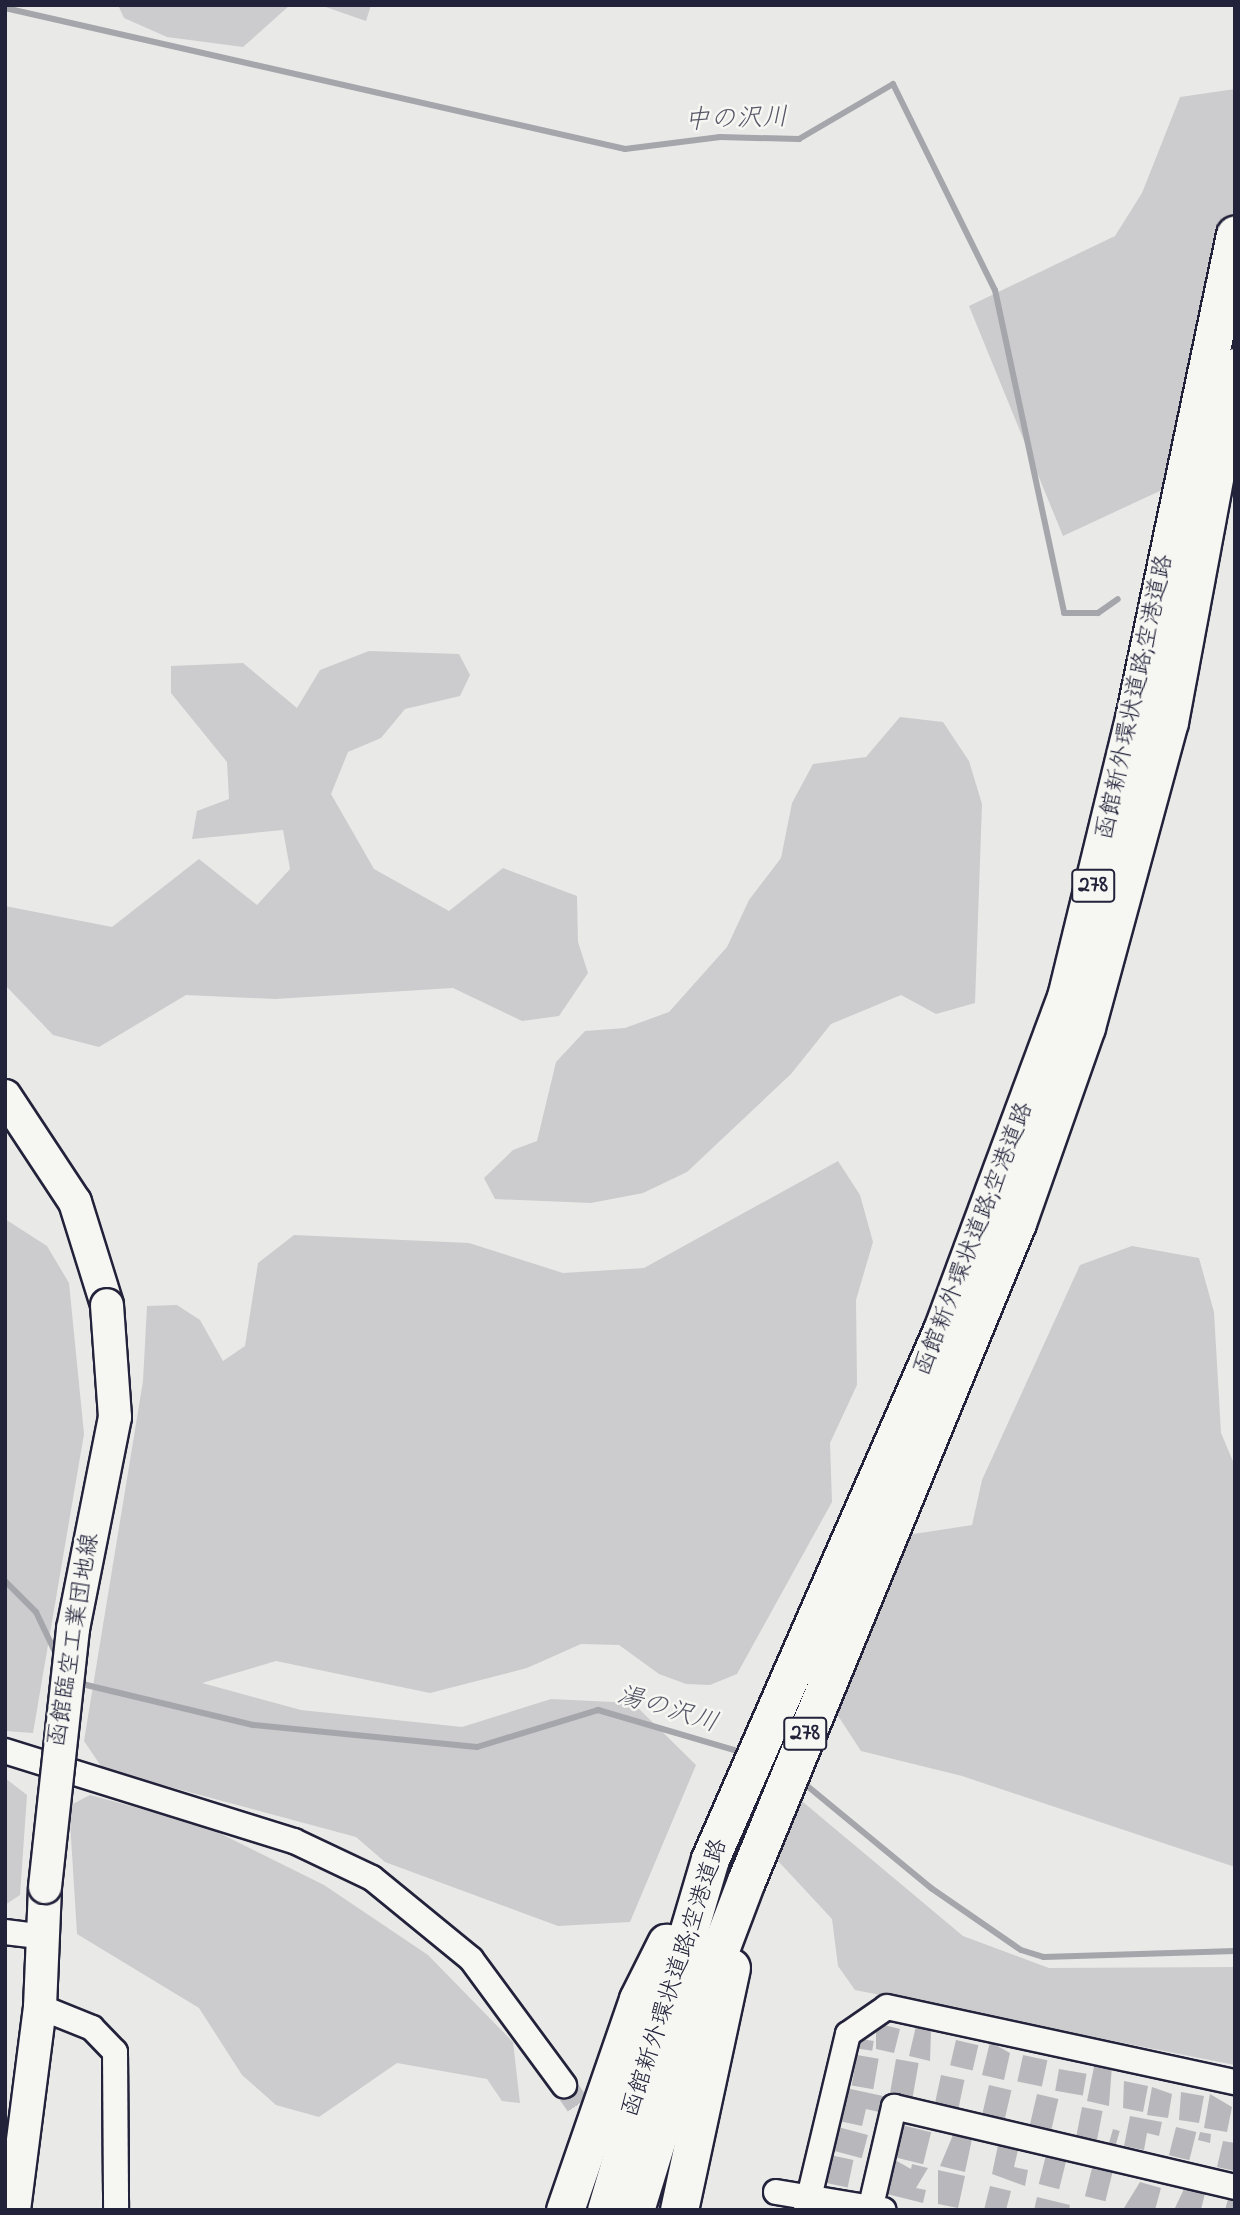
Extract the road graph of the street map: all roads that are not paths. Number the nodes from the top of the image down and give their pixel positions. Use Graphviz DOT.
graph roads {
  1 [pos="1235,234"];
  2 [pos="1235,367"];
  3 [pos="5,1096"];
  4 [pos="878,1513"];
  5 [pos="5,1751"];
  6 [pos="5,1932"];
  7 [pos="679,1933"];
  8 [pos="43,1937"];
  9 [pos="726,1952"];
  10 [pos="40,2007"];
  11 [pos="1235,2082"];
  12 [pos="564,2085"];
  13 [pos="1235,2187"];
  14 [pos="776,2192"];
  15 [pos="808,2203"];
  16 [pos="875,2209"];
  17 [pos="14,2210"];
  18 [pos="116,2210"];
  19 [pos="565,2210"];
  20 [pos="606,2210"];
  21 [pos="635,2210"];
  22 [pos="679,2210"];
  1 -- 4 [label="highway, 函館新外環状道路;空港道路 / 278"];
  2 -- 4 [label="highway, 函館新外環状道路;空港道路 / 278"];
  3 -- 8 [label="main road, 函館臨空工業団地線, bridge"];
  4 -- 7 [label="highway, 函館新外環状道路;空港道路 / 278"];
  4 -- 9 [label="highway, 函館新外環状道路;空港道路 / 278"];
  5 -- 12 [label="street"];
  6 -- 8 [label="street"];
  7 -- 19 [label="highway"];
  7 -- 20 [label="highway, 函館新外環状道路;空港道路"];
  8 -- 10 [label="main road, 函館臨空工業団地線"];
  9 -- 21 [label="highway, 函館新外環状道路;空港道路"];
  9 -- 22 [label="highway"];
  10 -- 17 [label="main road, 函館臨空工業団地線"];
  10 -- 18 [label="street"];
  11 -- 15 [label="street"];
  13 -- 16 [label="street"];
  14 -- 15 [label="street"];
  15 -- 16 [label="street"];
}
